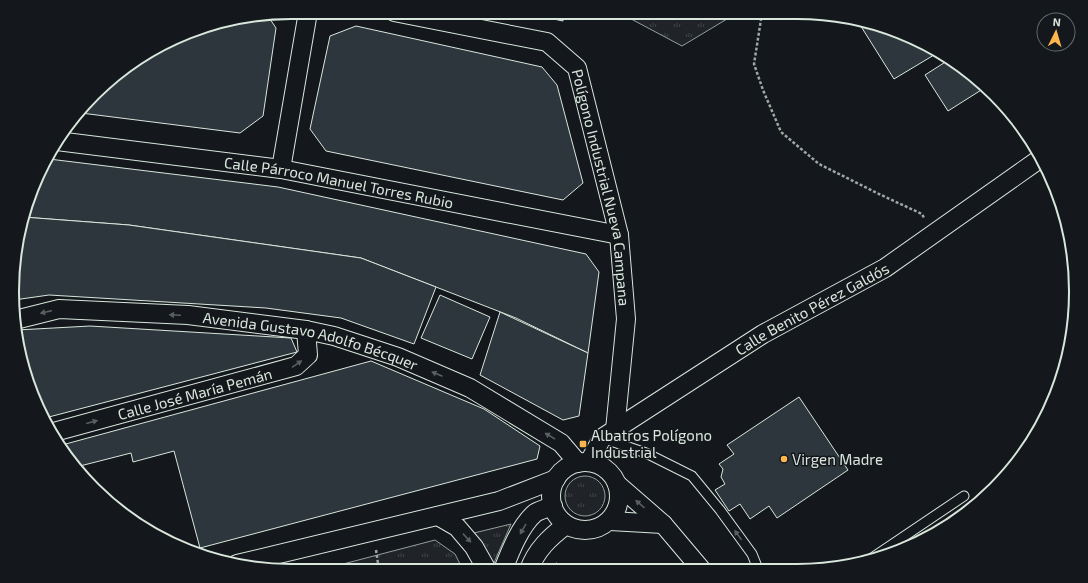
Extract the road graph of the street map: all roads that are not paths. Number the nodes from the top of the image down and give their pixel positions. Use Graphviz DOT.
graph roads {
  1 [pos="307,19"];
  2 [pos="430,19"];
  3 [pos="64,142"];
  4 [pos="1036,162"];
  5 [pos="281,169"];
  6 [pos="619,235"];
  7 [pos="21,319"];
  8 [pos="306,330"];
  9 [pos="58,431"];
  10 [pos="608,434"];
  11 [pos="583,463"];
  12 [pos="556,479"];
  13 [pos="617,484"];
  14 [pos="964,496"];
  15 [pos="499,501"];
  16 [pos="552,503"];
  17 [pos="438,516"];
  18 [pos="610,521"];
  19 [pos="664,524"];
  20 [pos="566,525"];
  21 [pos="884,550"];
  22 [pos="250,561"];
  23 [pos="484,564"];
  24 [pos="506,564"];
  25 [pos="531,564"];
  26 [pos="697,564"];
  27 [pos="756,564"];
  1 -- 5 [label="street"];
  2 -- 6 [label="street, Polígono Industrial Nueva Campana"];
  3 -- 5 [label="street, Calle Párroco Manuel Torres Rubio"];
  4 -- 10 [label="street, Calle Benito Pérez Galdós"];
  5 -- 6 [label="street, Calle Párroco Manuel Torres Rubio"];
  6 -- 10 [label="street, Polígono Industrial Nueva Campana"];
  8 -- 7 [label="street, Avenida Gustavo Adolfo Bécquer, one-way"];
  9 -- 8 [label="street, Calle José María Pemán, one-way"];
  11 -- 8 [label="street, Avenida Gustavo Adolfo Bécquer, one-way"];
  10 -- 11 [label="street, Calle Benito Pérez Galdós"];
  27 -- 10 [label="lane, one-way"];
  11 -- 12 [label="street"];
  11 -- 13 [label="street"];
  12 -- 15 [label="street"];
  12 -- 16 [label="street"];
  13 -- 18 [label="street"];
  19 -- 13 [label="street, one-way"];
  14 -- 21 [label="lane"];
  15 -- 16 [label="street"];
  15 -- 17 [label="street"];
  16 -- 20 [label="street"];
  16 -- 24 [label="street, one-way"];
  17 -- 22 [label="street"];
  17 -- 23 [label="street, one-way"];
  18 -- 19 [label="street"];
  18 -- 20 [label="street"];
  19 -- 26 [label="street"];
  20 -- 25 [label="street"];
}
